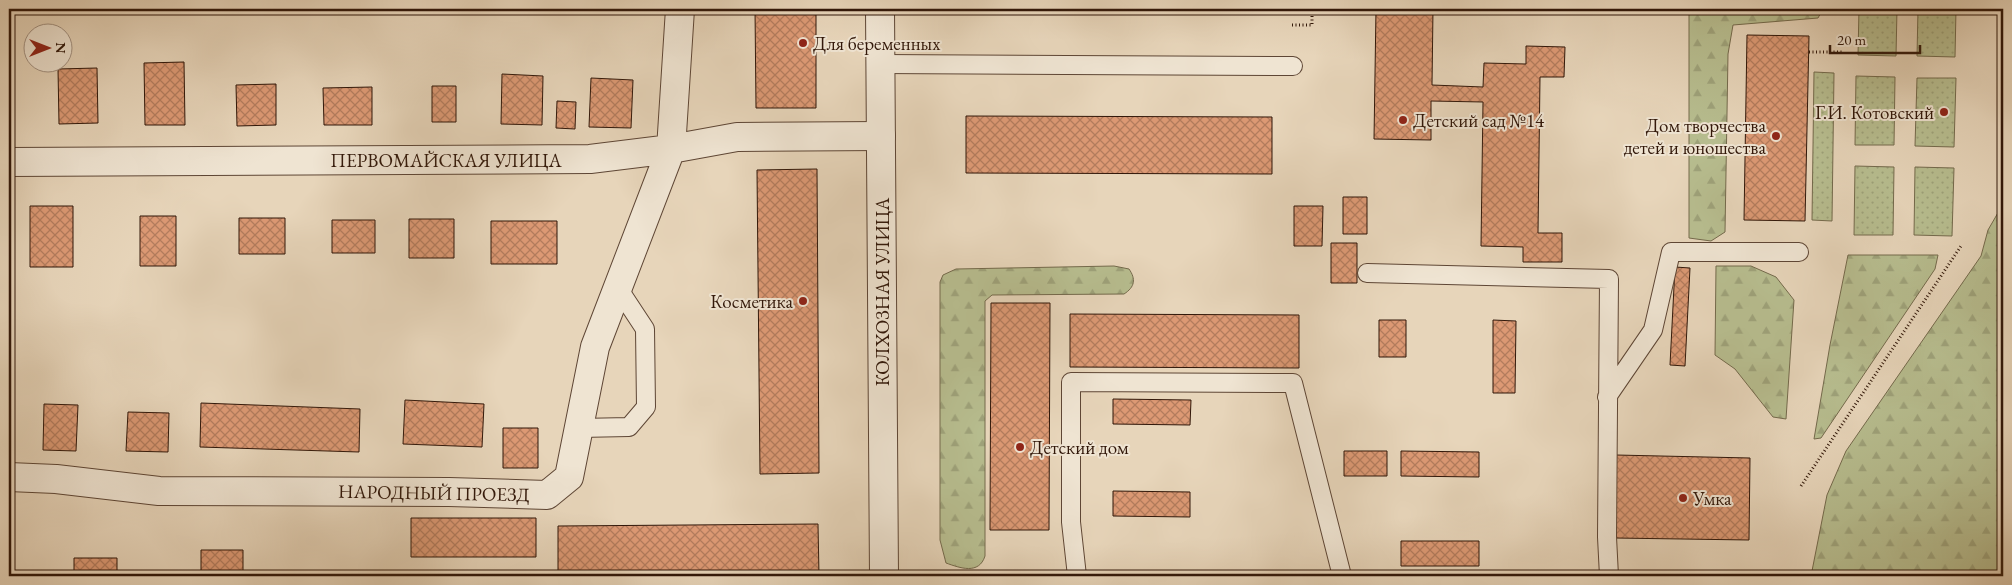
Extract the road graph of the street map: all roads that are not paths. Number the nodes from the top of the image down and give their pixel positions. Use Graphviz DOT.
graph roads {
  1 [pos="680,9"];
  2 [pos="880,9"];
  3 [pos="880,64"];
  4 [pos="1293,66"];
  5 [pos="881,136"];
  6 [pos="671,150"];
  7 [pos="9,162"];
  8 [pos="1800,252"];
  9 [pos="1367,273"];
  10 [pos="618,288"];
  11 [pos="1607,397"];
  12 [pos="579,428"];
  13 [pos="9,477"];
  14 [pos="884,576"];
  15 [pos="1077,576"];
  16 [pos="1342,576"];
  17 [pos="1610,576"];
  1 -- 6 [label="street, НАРОДНЫЙ ПРОЕЗД"];
  2 -- 3 [label="street, КОЛХОЗНАЯ УЛИЦА"];
  3 -- 4 [label="lane"];
  3 -- 5 [label="street, КОЛХОЗНАЯ УЛИЦА"];
  5 -- 6 [label="street, ПЕРВОМАЙСКАЯ УЛИЦА"];
  5 -- 14 [label="street, КОЛХОЗНАЯ УЛИЦА"];
  6 -- 7 [label="street, ПЕРВОМАЙСКАЯ УЛИЦА"];
  6 -- 10 [label="street, НАРОДНЫЙ ПРОЕЗД"];
  8 -- 11 [label="lane"];
  9 -- 11 [label="lane"];
  10 -- 12 [label="street, НАРОДНЫЙ ПРОЕЗД"];
  10 -- 12 [label="lane"];
  11 -- 17 [label="lane"];
  12 -- 13 [label="street, НАРОДНЫЙ ПРОЕЗД"];
  15 -- 16 [label="lane"];
}
